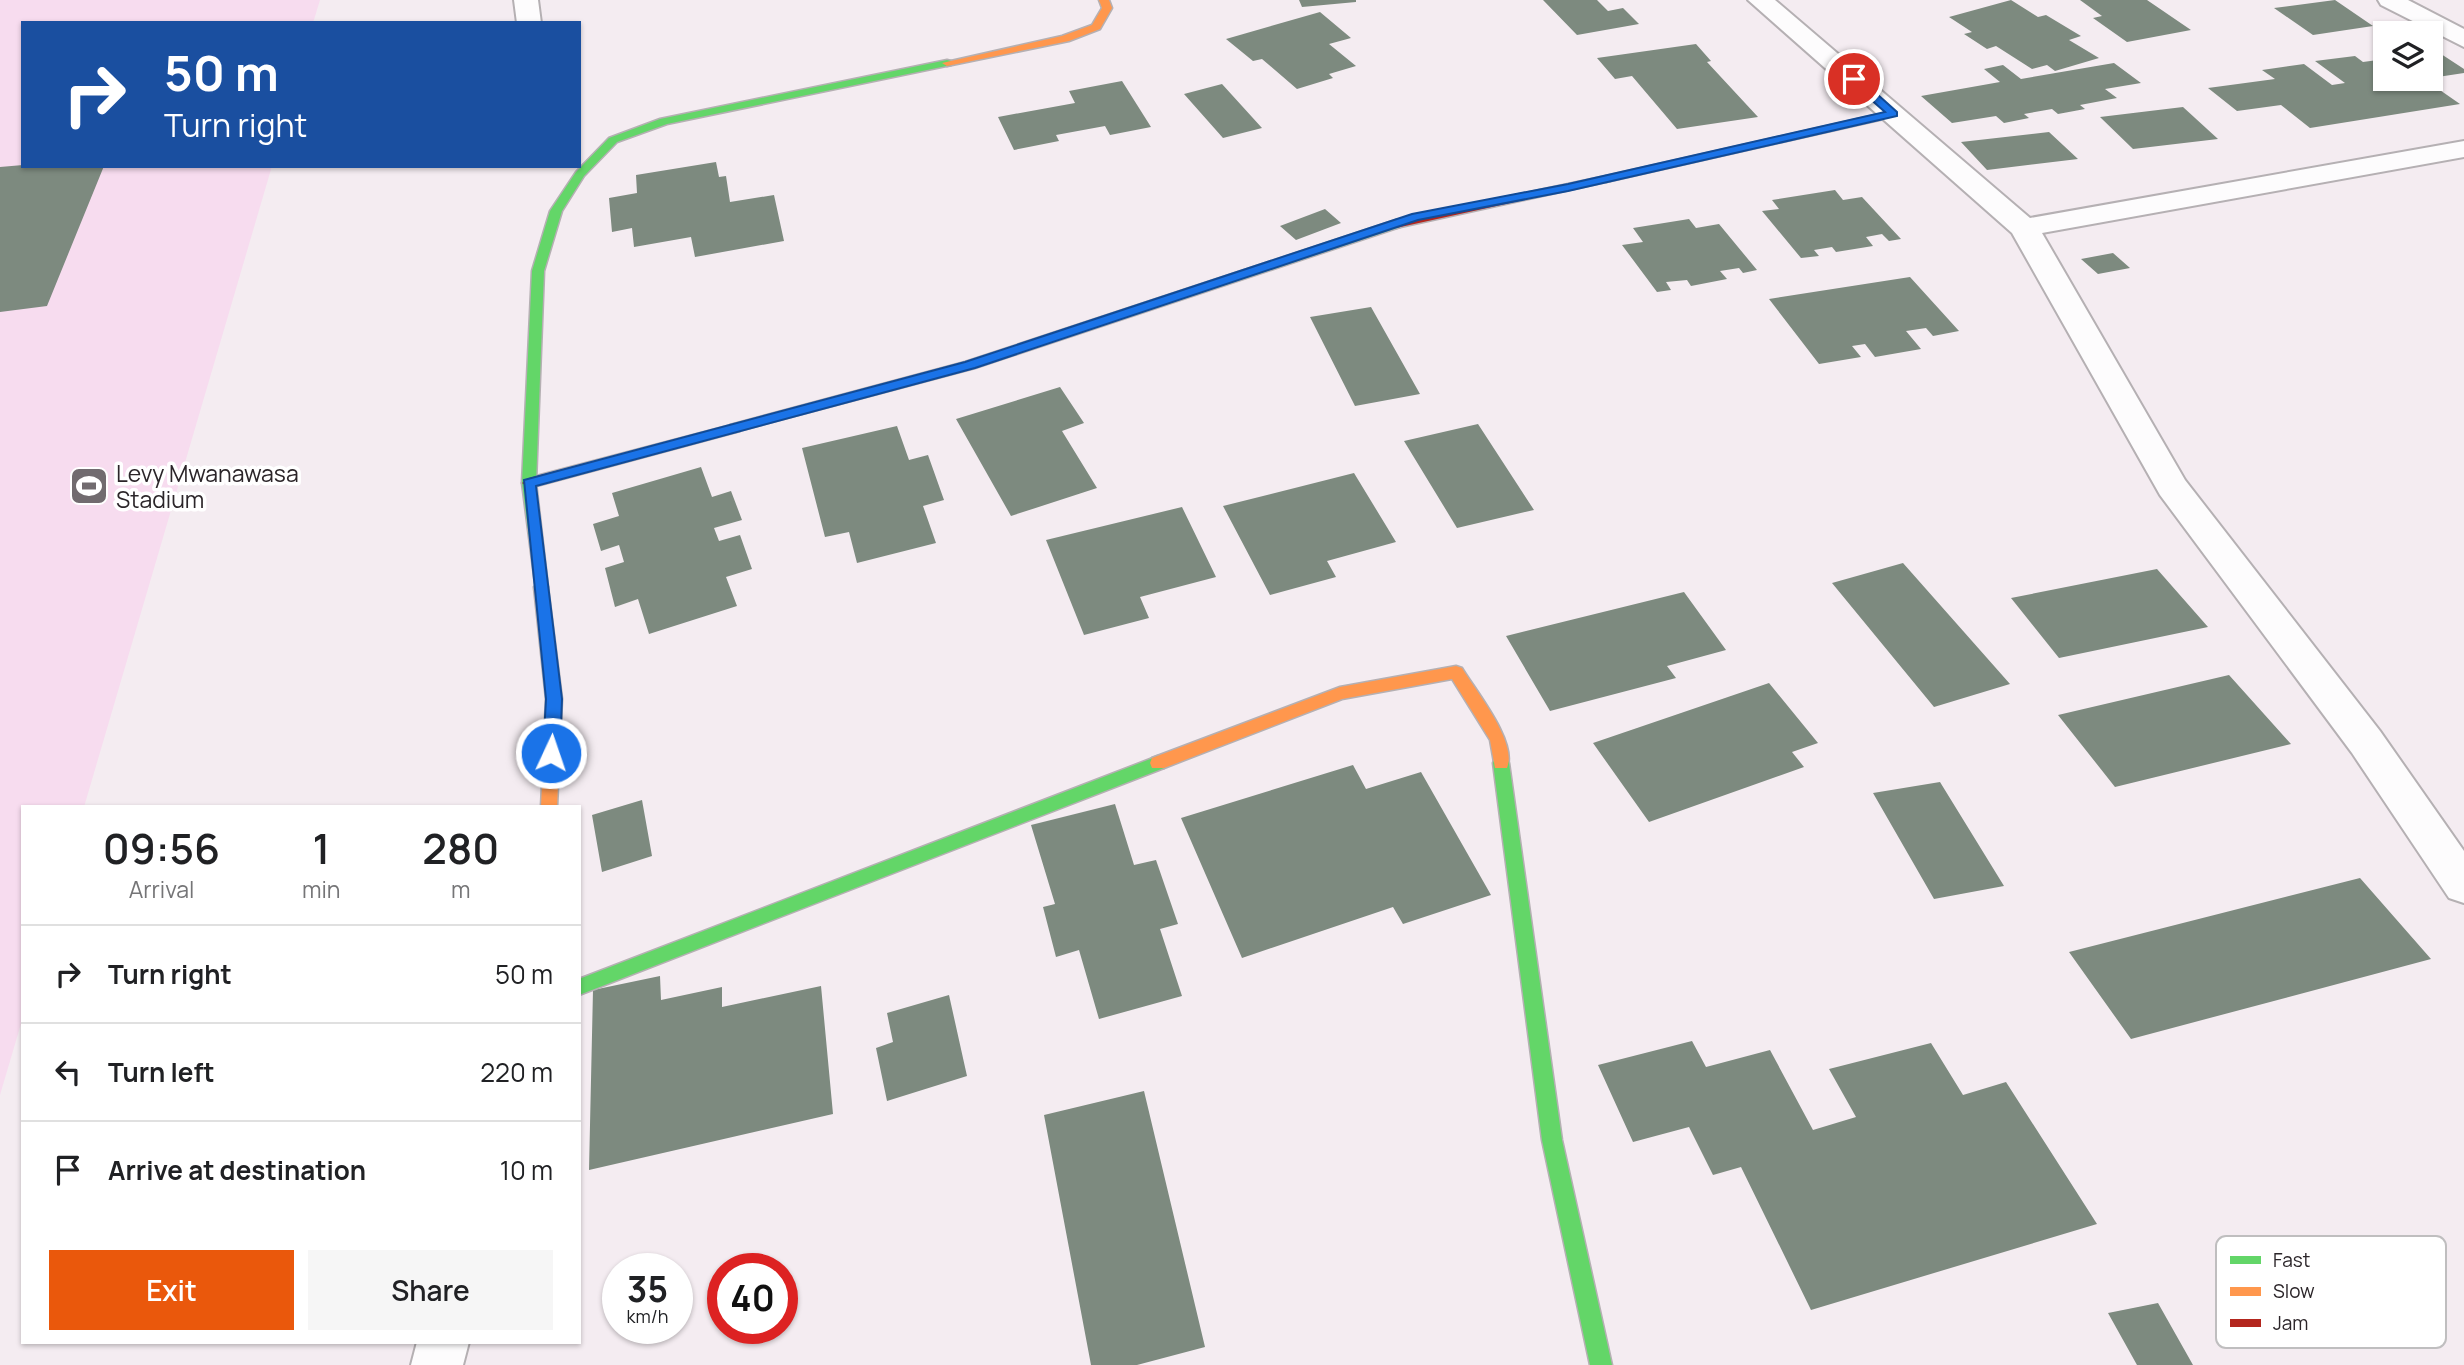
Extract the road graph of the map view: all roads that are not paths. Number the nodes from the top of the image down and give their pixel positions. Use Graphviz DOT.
graph roads {
  1 [pos="526,0"];
  2 [pos="1104,0"];
  3 [pos="1760,0"];
  4 [pos="2390,0"];
  5 [pos="529,21"];
  6 [pos="2464,39"];
  7 [pos="1893,114"];
  8 [pos="2464,149"];
  9 [pos="581,167"];
  10 [pos="578,170"];
  11 [pos="2024,229"];
  12 [pos="529,483"];
  13 [pos="549,805"];
  14 [pos="2464,886"];
  15 [pos="581,986"];
  16 [pos="442,1344"];
  17 [pos="437,1365"];
  18 [pos="1601,1365"];
  1 -- 5 [label="street"];
  2 -- 9 [label="street"];
  3 -- 7 [label="street"];
  4 -- 6 [label="street"];
  7 -- 11 [label="street"];
  7 -- 12 [label="street"];
  8 -- 11 [label="street"];
  10 -- 12 [label="street"];
  11 -- 14 [label="street"];
  12 -- 13 [label="street"];
  15 -- 18 [label="street"];
  16 -- 17 [label="street"];
}
